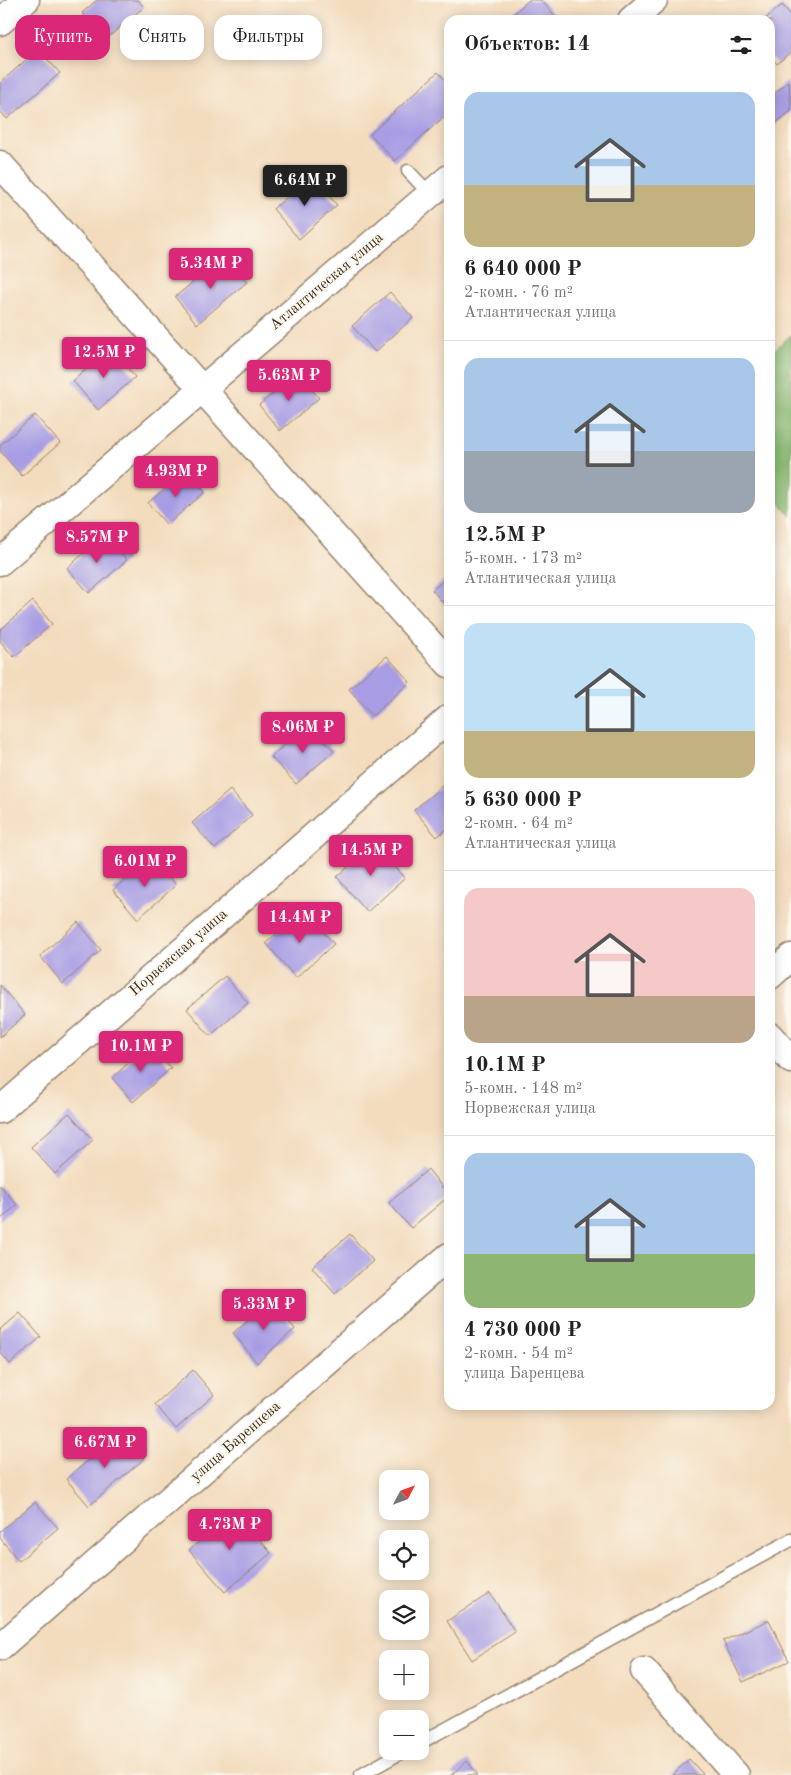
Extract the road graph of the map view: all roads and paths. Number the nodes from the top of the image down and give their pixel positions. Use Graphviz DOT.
graph roads {
  1 [pos="26,0"];
  2 [pos="0,22"];
  3 [pos="0,164"];
  4 [pos="408,171"];
  5 [pos="439,186"];
  6 [pos="201,388"];
  7 [pos="0,562"];
  8 [pos="444,658"];
  9 [pos="444,722"];
  10 [pos="791,957"];
  11 [pos="775,971"];
  12 [pos="775,1042"];
  13 [pos="791,1060"];
  14 [pos="0,1110"];
  15 [pos="444,1260"];
  16 [pos="791,1540"];
  17 [pos="0,1647"];
  18 [pos="644,1671"];
  19 [pos="429,1738"];
  20 [pos="388,1760"];
  21 [pos="361,1775"];
  22 [pos="736,1775"];
  1 -- 2 [label="street"];
  3 -- 6 [label="street"];
  4 -- 5 [label="lane"];
  5 -- 6 [label="street, Атлантическая улица"];
  6 -- 7 [label="street, Атлантическая улица"];
  6 -- 8 [label="street"];
  9 -- 14 [label="street, Норвежская улица"];
  10 -- 11 [label="street"];
  12 -- 13 [label="street"];
  15 -- 17 [label="street, улица Баренцева"];
  16 -- 19 [label="lane"];
  18 -- 22 [label="street"];
  20 -- 21 [label="lane"];
}
